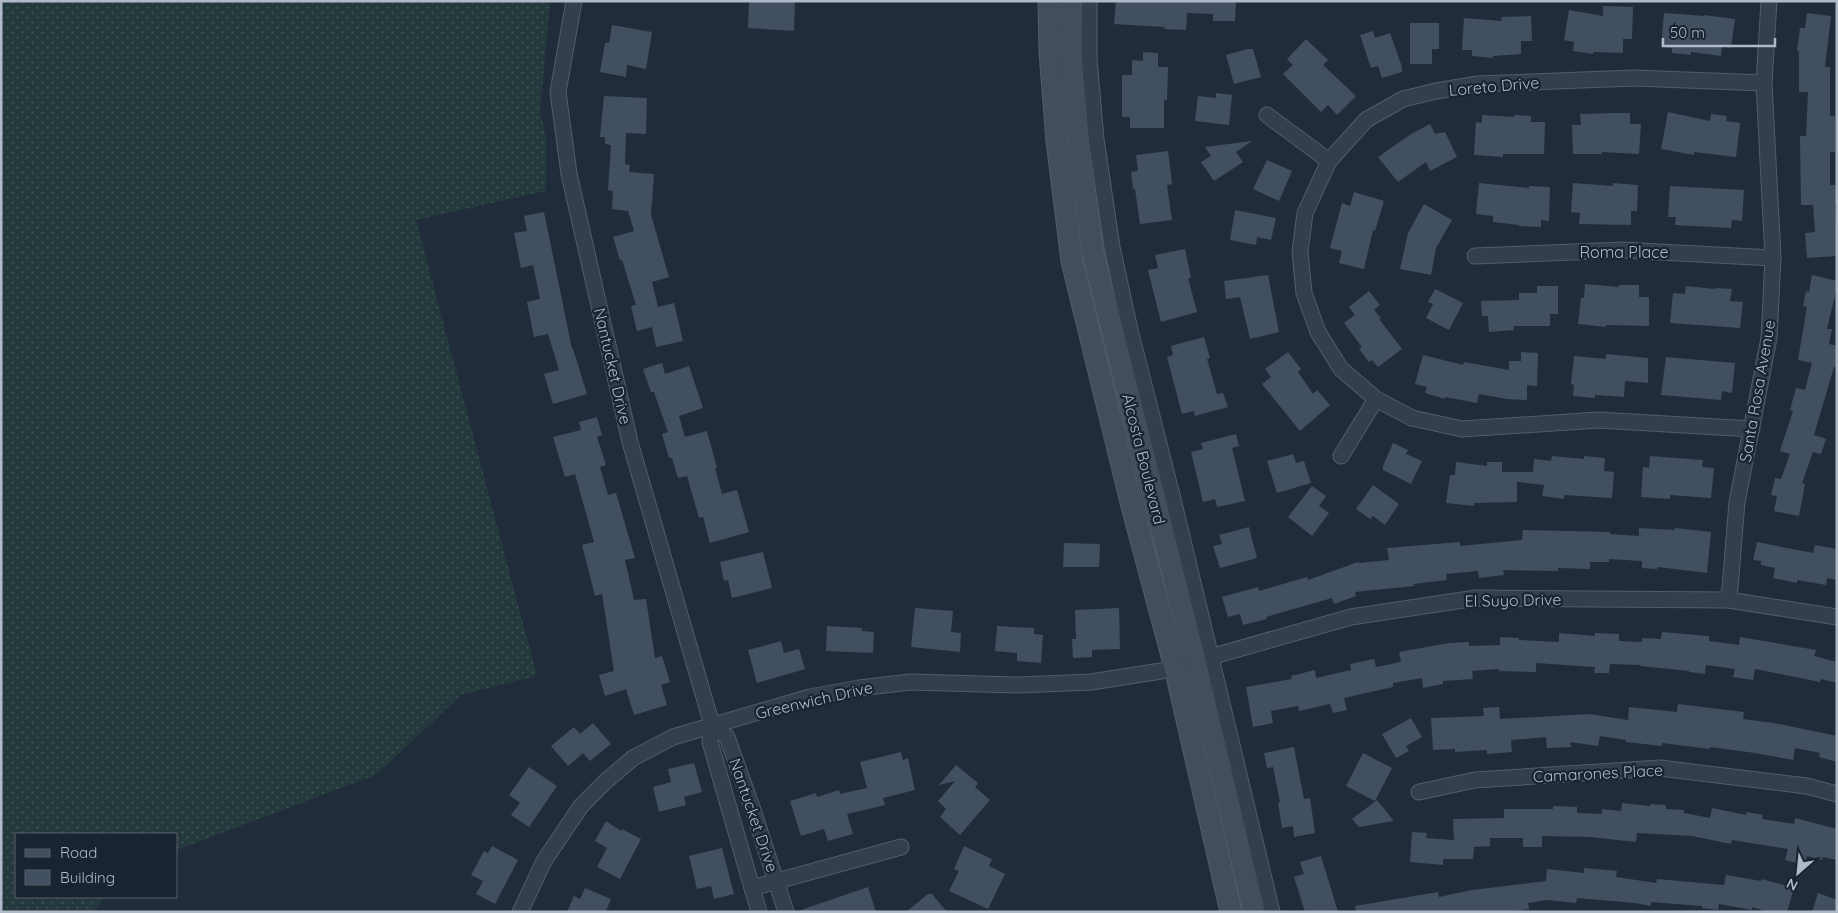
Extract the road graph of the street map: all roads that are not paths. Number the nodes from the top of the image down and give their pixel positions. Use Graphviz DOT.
graph roads {
  1 [pos="574,1"];
  2 [pos="1049,1"];
  3 [pos="1070,1"];
  4 [pos="1088,1"];
  5 [pos="1769,1"];
  6 [pos="1764,82"];
  7 [pos="1267,116"];
  8 [pos="1329,161"];
  9 [pos="1475,256"];
  10 [pos="1773,258"];
  11 [pos="1376,399"];
  12 [pos="1752,429"];
  13 [pos="1341,456"];
  14 [pos="1729,600"];
  15 [pos="1837,617"];
  16 [pos="1202,659"];
  17 [pos="1175,667"];
  18 [pos="712,725"];
  19 [pos="1419,792"];
  20 [pos="1837,794"];
  21 [pos="901,847"];
  22 [pos="777,881"];
  23 [pos="752,888"];
  24 [pos="520,912"];
  25 [pos="759,912"];
  26 [pos="786,912"];
  27 [pos="1231,912"];
  28 [pos="1254,912"];
  29 [pos="1272,912"];
  1 -- 18 [label="street, Nantucket Drive"];
  2 -- 17 [label="main road, Alcosta Boulevard"];
  3 -- 16 [label="main road, Alcosta Boulevard"];
  4 -- 16 [label="street, Alcosta Boulevard"];
  5 -- 6 [label="street, Santa Rosa Avenue"];
  6 -- 8 [label="street, Loreto Drive"];
  6 -- 10 [label="street, Santa Rosa Avenue"];
  7 -- 8 [label="street"];
  8 -- 11 [label="street, Loreto Drive"];
  9 -- 10 [label="street, Roma Place"];
  10 -- 12 [label="street, Santa Rosa Avenue"];
  11 -- 12 [label="street, Loreto Drive"];
  11 -- 13 [label="street"];
  12 -- 14 [label="street, Santa Rosa Avenue"];
  14 -- 15 [label="street, El Suyo Drive"];
  14 -- 16 [label="street, El Suyo Drive"];
  16 -- 17 [label="street, Greenwich Drive"];
  16 -- 28 [label="main road, Alcosta Boulevard"];
  16 -- 29 [label="street, Alcosta Boulevard"];
  17 -- 18 [label="street, Greenwich Drive"];
  17 -- 27 [label="main road, Alcosta Boulevard"];
  18 -- 22 [label="street, Nantucket Drive"];
  18 -- 23 [label="street, Nantucket Drive"];
  18 -- 24 [label="street, Greenwich Drive"];
  19 -- 20 [label="street, Camarones Place"];
  21 -- 22 [label="street"];
  22 -- 23 [label="street"];
  22 -- 26 [label="street, Nantucket Drive"];
  23 -- 25 [label="street, Nantucket Drive"];
}
